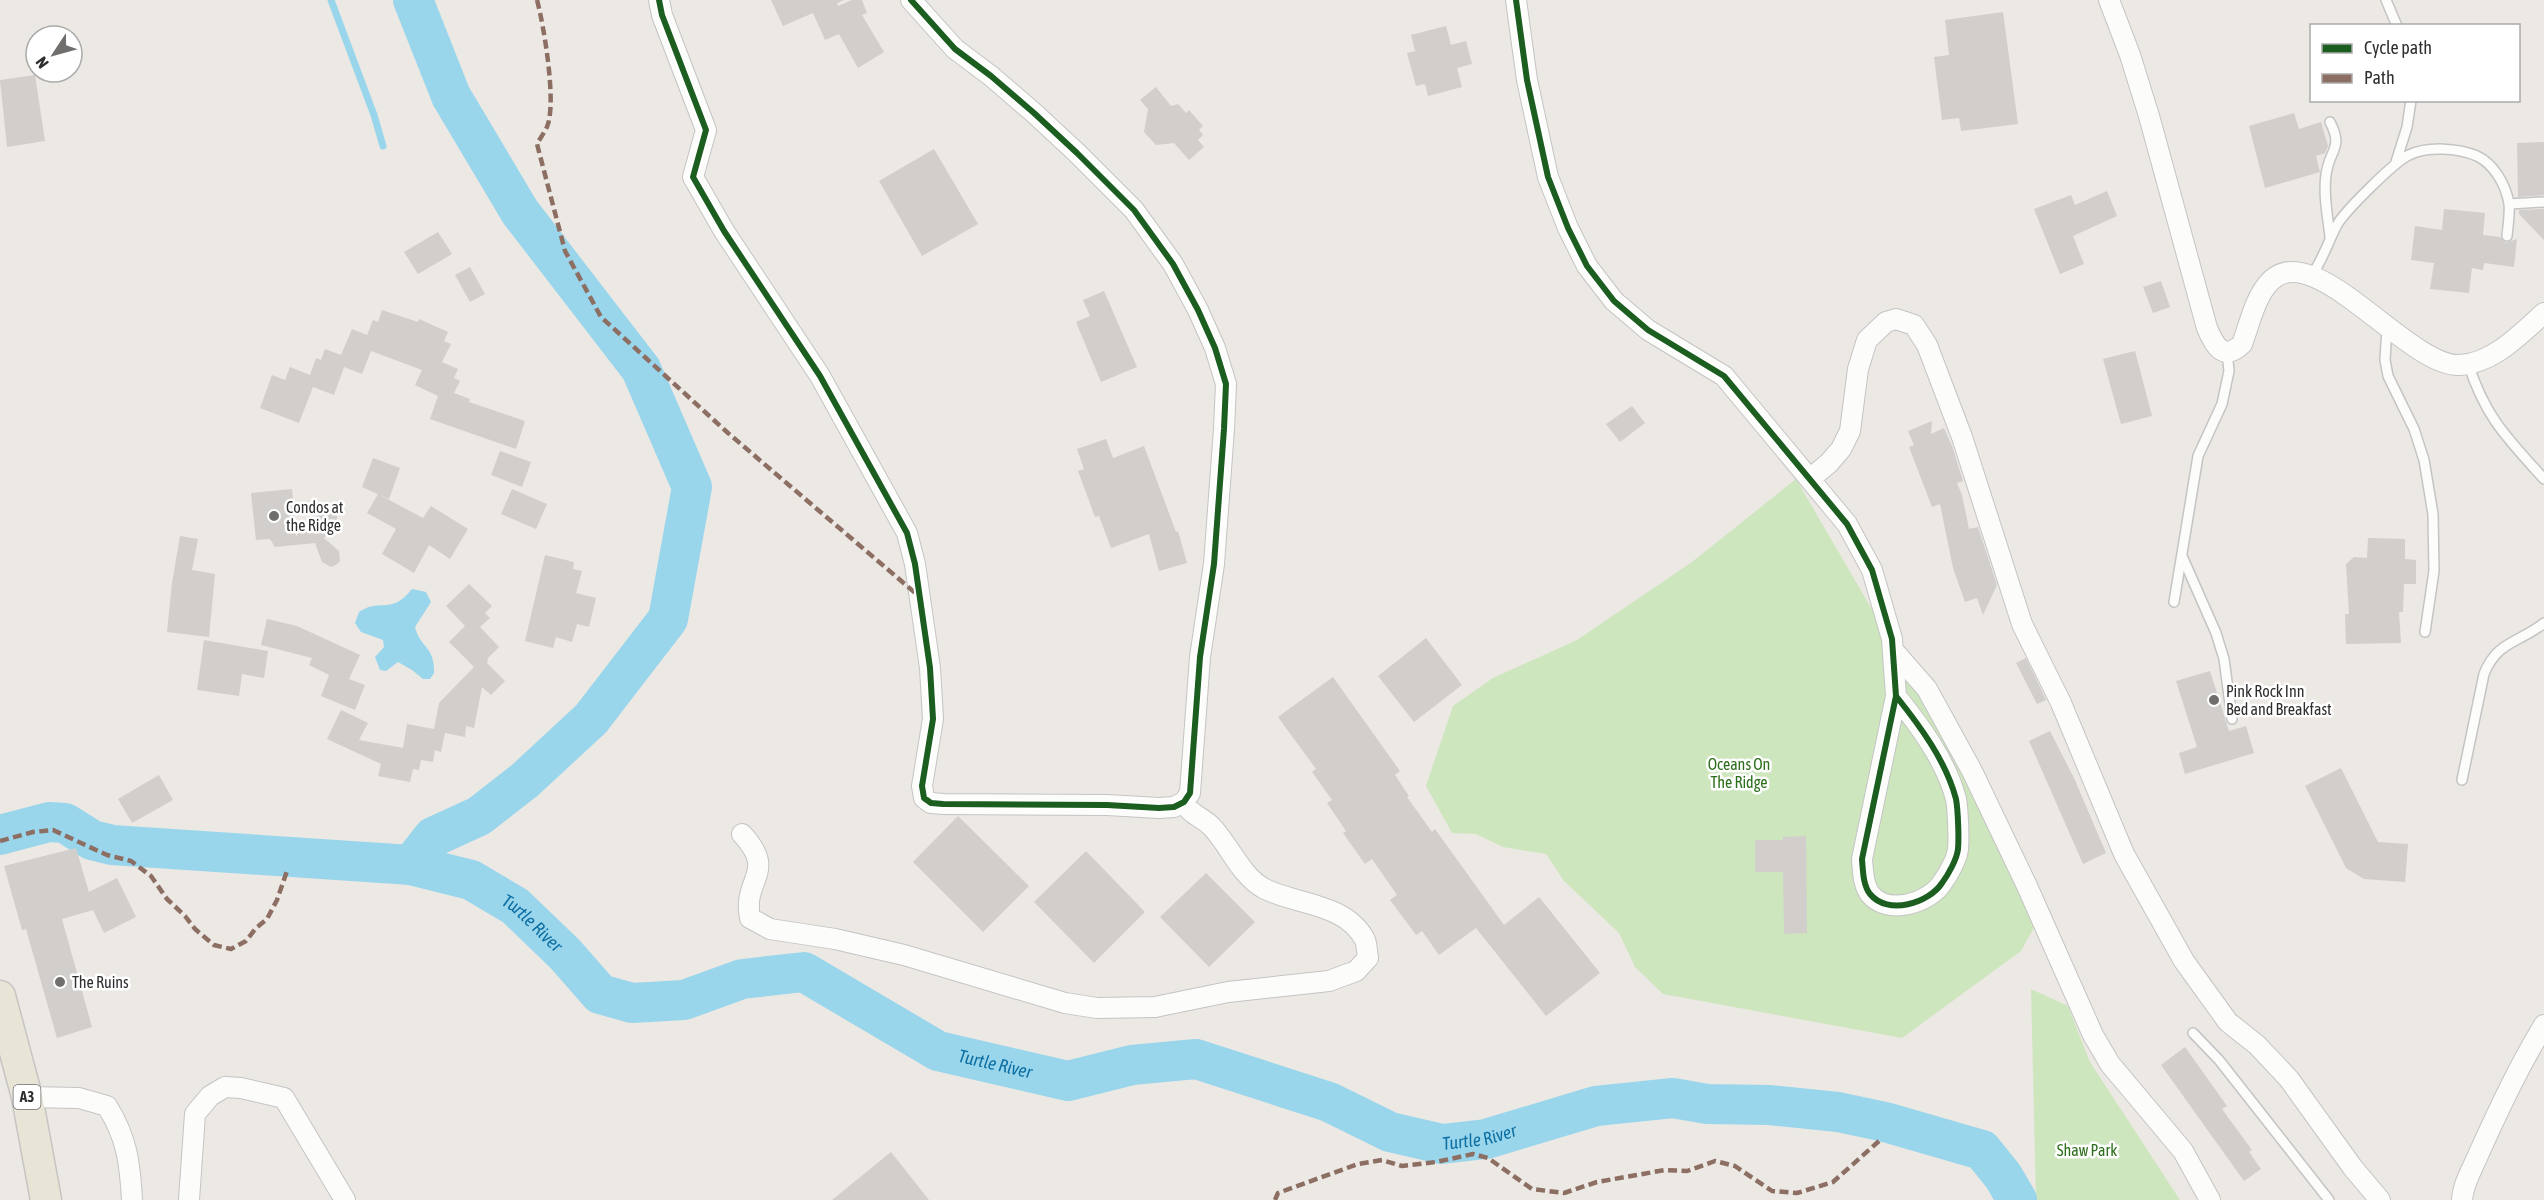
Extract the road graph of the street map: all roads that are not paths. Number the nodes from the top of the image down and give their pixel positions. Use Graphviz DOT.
graph roads {
  1 [pos="659,0"];
  2 [pos="911,0"];
  3 [pos="1516,0"];
  4 [pos="2109,0"];
  5 [pos="2385,0"];
  6 [pos="2396,24"];
  7 [pos="2411,102"];
  8 [pos="2330,122"];
  9 [pos="2395,166"];
  10 [pos="2544,202"];
  11 [pos="2509,204"];
  12 [pos="2507,236"];
  13 [pos="2330,240"];
  14 [pos="2312,274"];
  15 [pos="2544,313"];
  16 [pos="2387,328"];
  17 [pos="2227,352"];
  18 [pos="2468,363"];
  19 [pos="1811,478"];
  20 [pos="2544,479"];
  21 [pos="2182,554"];
  22 [pos="2174,602"];
  23 [pos="2544,623"];
  24 [pos="2425,632"];
  25 [pos="1893,650"];
  26 [pos="1896,696"];
  27 [pos="2232,719"];
  28 [pos="2462,780"];
  29 [pos="1184,802"];
  30 [pos="742,834"];
  31 [pos="0,996"];
  32 [pos="2544,1025"];
  33 [pos="2193,1033"];
  34 [pos="27,1097"];
  35 [pos="46,1200"];
  36 [pos="132,1200"];
  37 [pos="189,1200"];
  38 [pos="345,1200"];
  39 [pos="2210,1200"];
  40 [pos="2329,1200"];
  41 [pos="2380,1200"];
  42 [pos="2463,1200"];
  1 -- 29 [label="street"];
  2 -- 29 [label="street"];
  3 -- 19 [label="street"];
  4 -- 17 [label="street"];
  5 -- 6 [label="lane"];
  7 -- 9 [label="lane"];
  8 -- 13 [label="lane"];
  9 -- 11 [label="lane"];
  9 -- 13 [label="lane"];
  10 -- 11 [label="lane"];
  11 -- 12 [label="lane"];
  13 -- 14 [label="lane"];
  14 -- 16 [label="street"];
  14 -- 17 [label="street"];
  15 -- 18 [label="street"];
  16 -- 18 [label="street"];
  16 -- 24 [label="lane"];
  17 -- 21 [label="lane"];
  18 -- 20 [label="lane"];
  19 -- 25 [label="street"];
  19 -- 41 [label="street"];
  21 -- 22 [label="lane"];
  21 -- 27 [label="lane"];
  23 -- 28 [label="lane"];
  25 -- 26 [label="street"];
  25 -- 39 [label="street"];
  26 -- 26 [label="street"];
  29 -- 30 [label="street"];
  31 -- 34 [label="main road, A3"];
  32 -- 42 [label="street"];
  33 -- 40 [label="lane"];
  34 -- 35 [label="main road, A3"];
  34 -- 36 [label="street"];
  37 -- 38 [label="street"];
}
